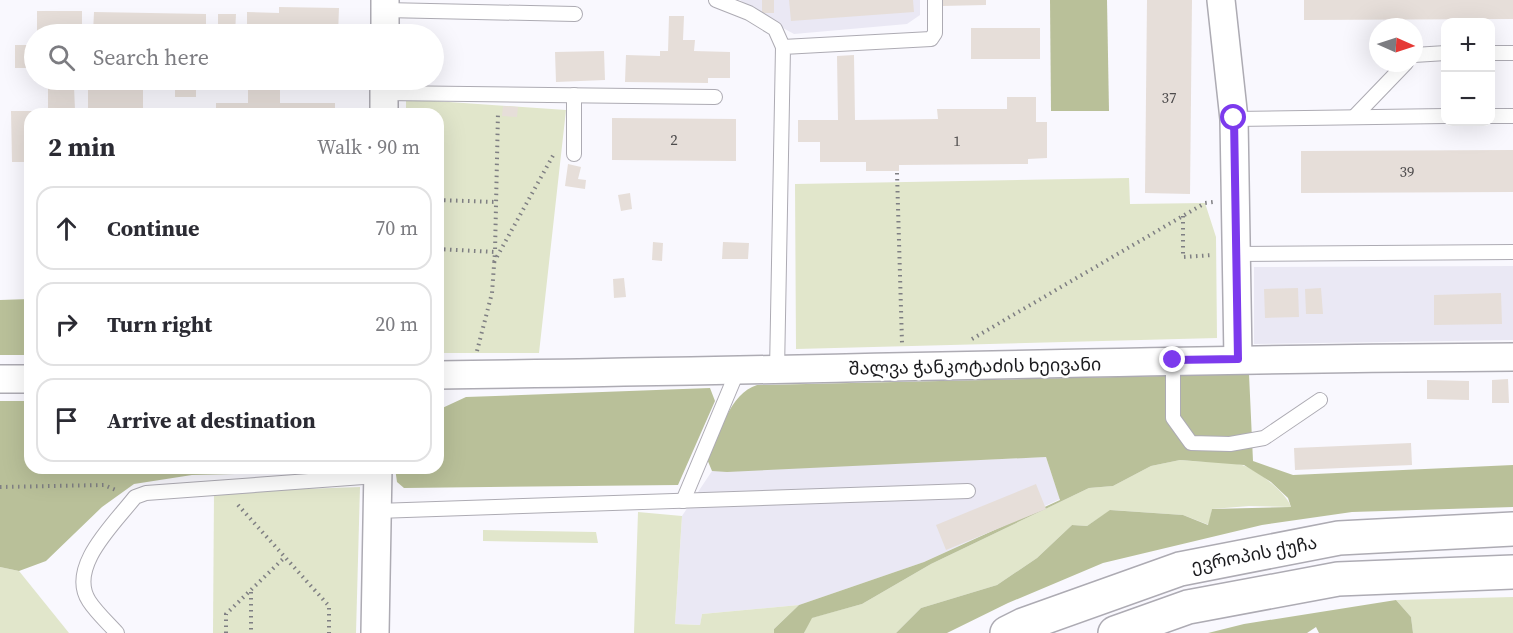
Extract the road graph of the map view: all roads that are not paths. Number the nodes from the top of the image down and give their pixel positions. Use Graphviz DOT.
graph roads {
  1 [pos="716,0"];
  2 [pos="935,0"];
  3 [pos="1221,0"];
  4 [pos="575,14"];
  5 [pos="385,15"];
  6 [pos="783,47"];
  7 [pos="1441,53"];
  8 [pos="1495,53"];
  9 [pos="1513,53"];
  10 [pos="1423,54"];
  11 [pos="1397,72"];
  12 [pos="384,95"];
  13 [pos="574,95"];
  14 [pos="715,97"];
  15 [pos="1441,116"];
  16 [pos="1495,116"];
  17 [pos="1513,116"];
  18 [pos="1354,117"];
  19 [pos="1234,118"];
  20 [pos="574,154"];
  21 [pos="1513,252"];
  22 [pos="1236,254"];
  23 [pos="1513,357"];
  24 [pos="1238,359"];
  25 [pos="1173,360"];
  26 [pos="477,367"];
  27 [pos="777,371"];
  28 [pos="737,372"];
  29 [pos="444,374"];
  30 [pos="0,379"];
  31 [pos="24,379"];
  32 [pos="444,388"];
  33 [pos="1320,400"];
  34 [pos="349,474"];
  35 [pos="379,474"];
  36 [pos="968,491"];
  37 [pos="683,501"];
  38 [pos="377,511"];
  39 [pos="1513,530"];
  40 [pos="1513,572"];
  41 [pos="117,633"];
  42 [pos="375,633"];
  43 [pos="1007,633"];
  44 [pos="1115,633"];
  1 -- 6 [label="lane"];
  2 -- 6 [label="lane"];
  3 -- 19 [label="street"];
  4 -- 5 [label="lane"];
  6 -- 27 [label="lane"];
  7 -- 10 [label="lane"];
  8 -- 9 [label="lane"];
  11 -- 18 [label="lane"];
  12 -- 13 [label="lane"];
  13 -- 14 [label="lane"];
  13 -- 20 [label="lane"];
  15 -- 18 [label="lane"];
  16 -- 17 [label="lane"];
  18 -- 19 [label="lane"];
  19 -- 22 [label="street"];
  21 -- 22 [label="lane"];
  22 -- 24 [label="street"];
  23 -- 24 [label="street, შალვა ჭანკოტაძის ხეივანი"];
  24 -- 25 [label="street, შალვა ჭანკოტაძის ხეივანი"];
  25 -- 27 [label="street, შალვა ჭანკოტაძის ხეივანი"];
  25 -- 33 [label="lane"];
  26 -- 28 [label="street, შალვა ჭანკოტაძის ხეივანი"];
  26 -- 29 [label="street, შალვა ჭანკოტაძის ხეივანი"];
  26 -- 32 [label="street"];
  27 -- 28 [label="street, შალვა ჭანკოტაძის ხეივანი"];
  28 -- 37 [label="lane"];
  30 -- 31 [label="street"];
  34 -- 41 [label="lane"];
  35 -- 38 [label="street"];
  36 -- 37 [label="lane"];
  37 -- 38 [label="lane"];
  38 -- 42 [label="street"];
  39 -- 43 [label="main road, ევროპის ქუჩა"];
  40 -- 44 [label="main road"];
}
